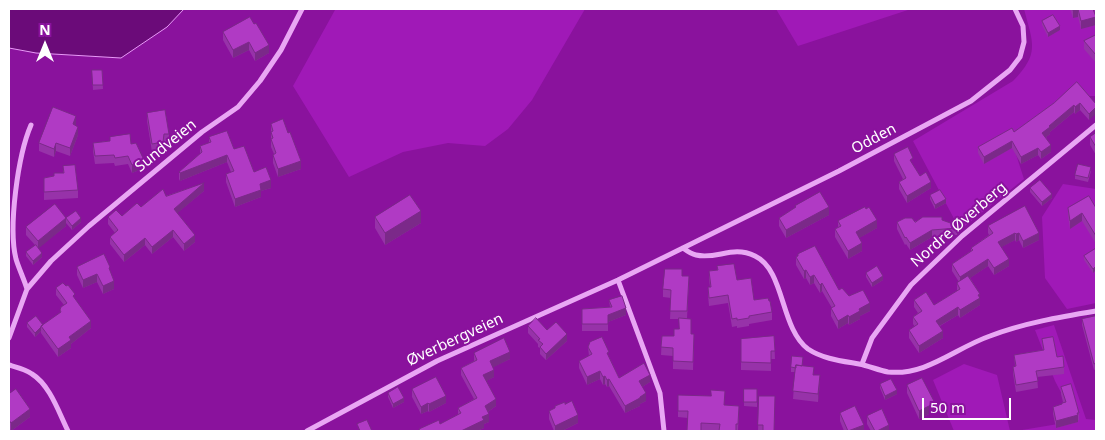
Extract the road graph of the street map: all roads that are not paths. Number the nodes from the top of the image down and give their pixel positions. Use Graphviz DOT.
graph roads {
  1 [pos="302,9"];
  2 [pos="1015,9"];
  3 [pos="31,125"];
  4 [pos="1096,125"];
  5 [pos="683,248"];
  6 [pos="618,280"];
  7 [pos="27,289"];
  8 [pos="1096,311"];
  9 [pos="9,338"];
  10 [pos="862,364"];
  11 [pos="9,365"];
  12 [pos="68,431"];
  13 [pos="307,431"];
  14 [pos="664,431"];
  1 -- 7 [label="street, Sundveien"];
  2 -- 5 [label="street, Odden"];
  3 -- 7 [label="street"];
  4 -- 10 [label="street, Nordre Øverberg"];
  5 -- 6 [label="street, Øverbergveien"];
  5 -- 10 [label="street"];
  6 -- 13 [label="street, Øverbergveien"];
  6 -- 14 [label="street"];
  7 -- 9 [label="street, Sundveien"];
  8 -- 10 [label="street"];
  11 -- 12 [label="street"];
}
